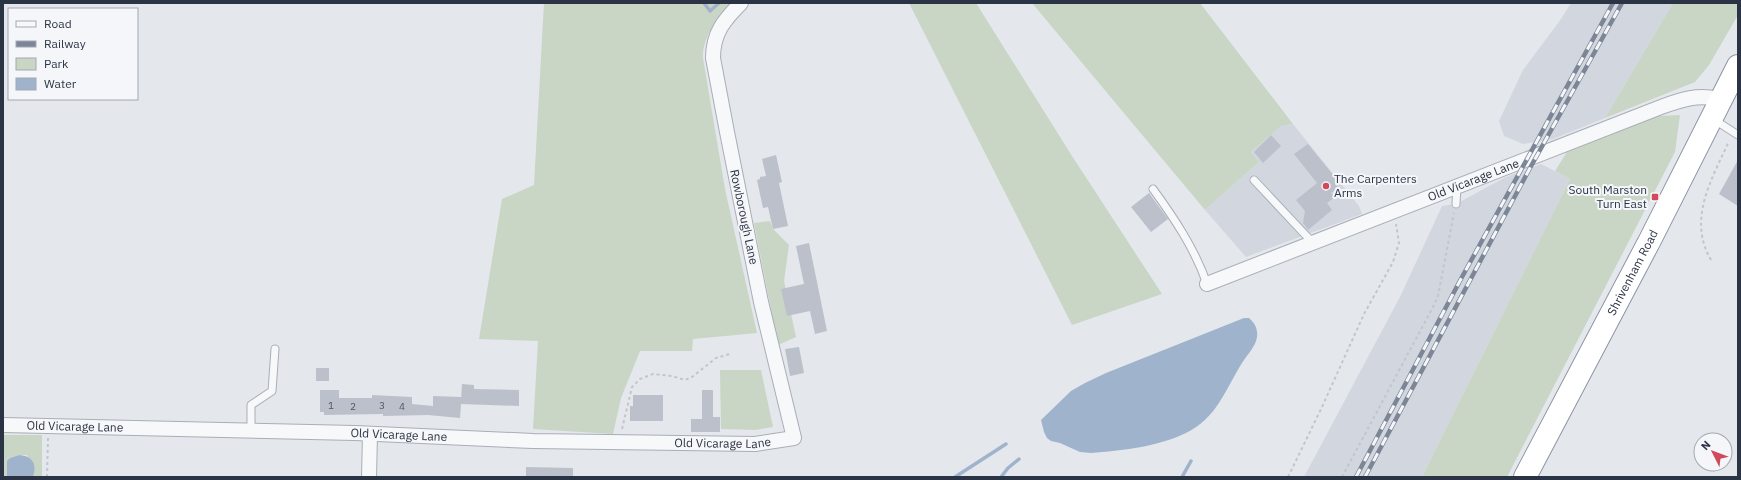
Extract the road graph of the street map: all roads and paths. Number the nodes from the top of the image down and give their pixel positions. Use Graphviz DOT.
graph roads {
  1 [pos="741,3"];
  2 [pos="1738,66"];
  3 [pos="1715,109"];
  4 [pos="1736,133"];
  5 [pos="1254,180"];
  6 [pos="1457,186"];
  7 [pos="1153,188"];
  8 [pos="1456,204"];
  9 [pos="1390,212"];
  10 [pos="1313,243"];
  11 [pos="1711,260"];
  12 [pos="1207,284"];
  13 [pos="275,349"];
  14 [pos="730,354"];
  15 [pos="3,425"];
  16 [pos="48,426"];
  17 [pos="251,431"];
  18 [pos="370,434"];
  19 [pos="794,438"];
  20 [pos="621,442"];
  21 [pos="47,477"];
  22 [pos="369,477"];
  23 [pos="1288,477"];
  24 [pos="1342,477"];
  25 [pos="1525,477"];
  1 -- 19 [label="street, Rowborough Lane"];
  2 -- 3 [label="highway, Shrivenham Road"];
  3 -- 4 [label="lane"];
  3 -- 6 [label="street, Old Vicarage Lane"];
  3 -- 25 [label="highway, Shrivenham Road"];
  4 -- 11 [label="path"];
  5 -- 10 [label="lane"];
  6 -- 8 [label="lane"];
  6 -- 9 [label="street, Old Vicarage Lane"];
  7 -- 12 [label="lane"];
  8 -- 24 [label="path"];
  9 -- 10 [label="street, Old Vicarage Lane"];
  9 -- 23 [label="path"];
  10 -- 12 [label="street, Old Vicarage Lane"];
  13 -- 17 [label="lane"];
  14 -- 20 [label="path"];
  15 -- 16 [label="street, Old Vicarage Lane"];
  16 -- 17 [label="street, Old Vicarage Lane"];
  16 -- 21 [label="path"];
  17 -- 18 [label="street, Old Vicarage Lane"];
  18 -- 20 [label="street, Old Vicarage Lane"];
  18 -- 22 [label="street"];
  19 -- 20 [label="street, Old Vicarage Lane"];
}
